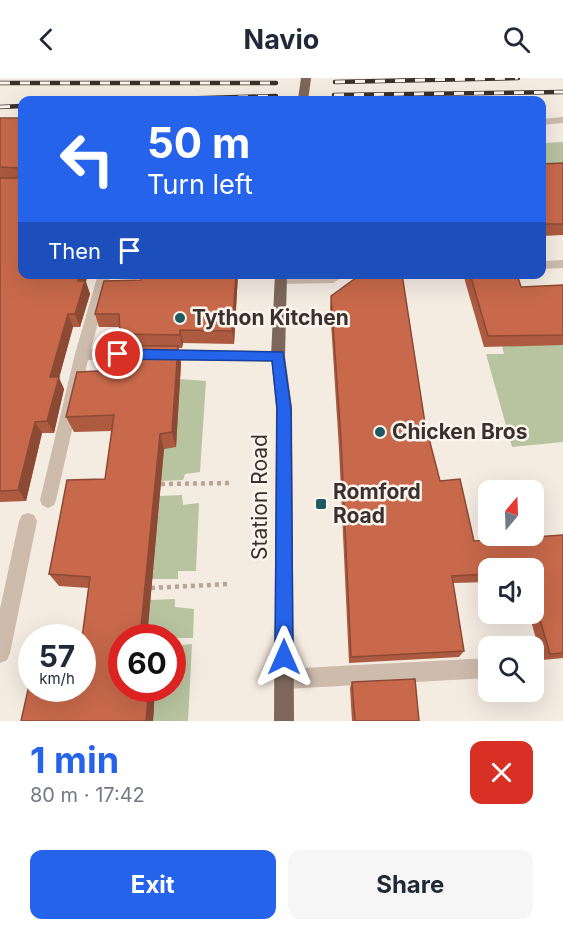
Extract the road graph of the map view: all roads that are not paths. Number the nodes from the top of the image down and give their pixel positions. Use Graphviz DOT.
graph roads {
  1 [pos="306,78"];
  2 [pos="304,96"];
  3 [pos="563,120"];
  4 [pos="546,122"];
  5 [pos="563,264"];
  6 [pos="546,265"];
  7 [pos="104,279"];
  8 [pos="281,279"];
  9 [pos="82,354"];
  10 [pos="278,356"];
  11 [pos="48,500"];
  12 [pos="28,521"];
  13 [pos="0,653"];
  14 [pos="478,669"];
  15 [pos="284,679"];
  16 [pos="284,721"];
  1 -- 2 [label="main road, bridge"];
  3 -- 4 [label="street"];
  5 -- 6 [label="street"];
  7 -- 9 [label="street"];
  8 -- 10 [label="main road, Station Road"];
  9 -- 10 [label="street"];
  9 -- 11 [label="street"];
  10 -- 15 [label="main road, Station Road"];
  12 -- 13 [label="street"];
  14 -- 15 [label="street"];
  15 -- 16 [label="main road, Station Road"];
}
